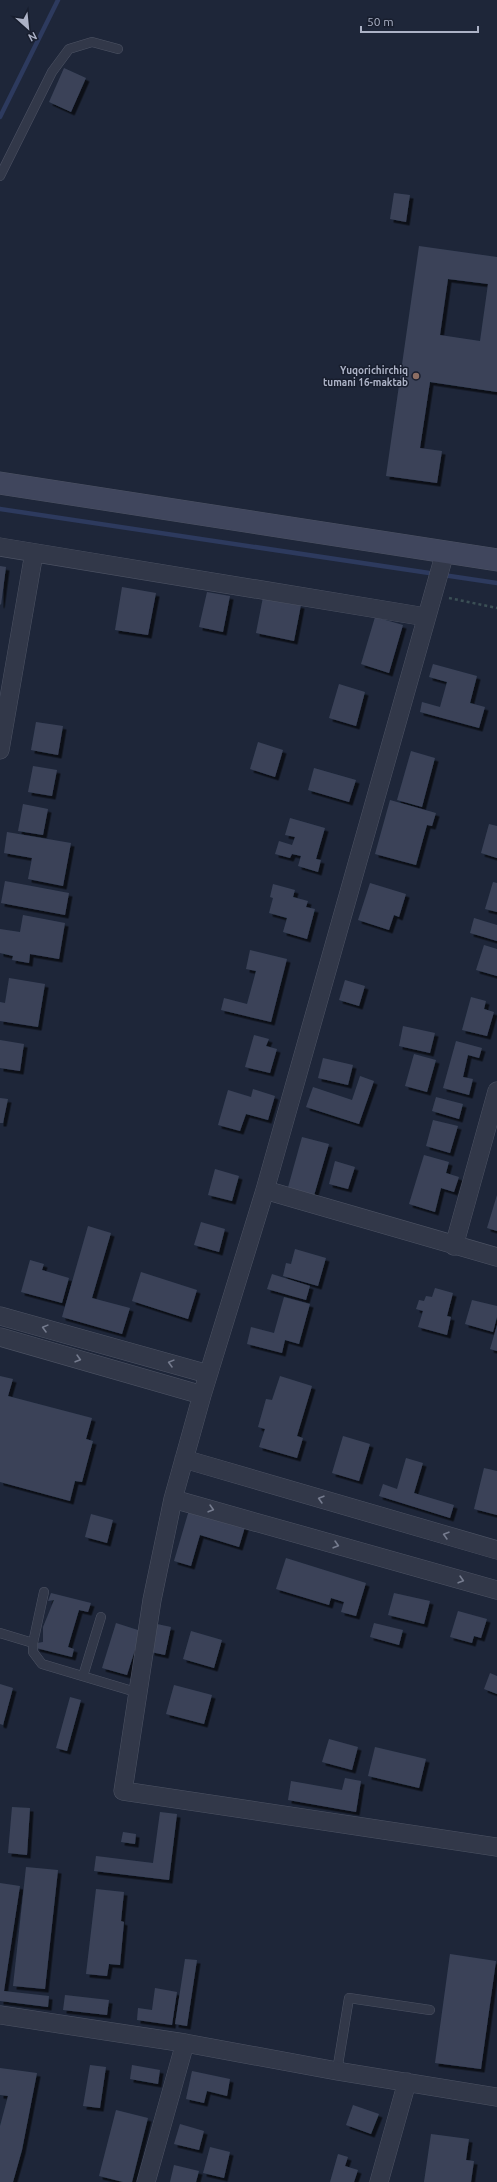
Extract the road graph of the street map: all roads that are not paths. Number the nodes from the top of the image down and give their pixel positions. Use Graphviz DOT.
graph roads {
  1 [pos="118,50"];
  2 [pos="0,176"];
  3 [pos="0,483"];
  4 [pos="0,493"];
  5 [pos="0,547"];
  6 [pos="34,553"];
  7 [pos="497,560"];
  8 [pos="442,564"];
  9 [pos="497,570"];
  10 [pos="426,617"];
  11 [pos="0,750"];
  12 [pos="497,1091"];
  13 [pos="265,1190"];
  14 [pos="454,1246"];
  15 [pos="497,1257"];
  16 [pos="0,1316"];
  17 [pos="0,1337"];
  18 [pos="208,1374"];
  19 [pos="202,1395"];
  20 [pos="184,1459"];
  21 [pos="173,1499"];
  22 [pos="497,1550"];
  23 [pos="497,1590"];
  24 [pos="44,1592"];
  25 [pos="102,1617"];
  26 [pos="0,1633"];
  27 [pos="32,1643"];
  28 [pos="83,1676"];
  29 [pos="139,1693"];
  30 [pos="497,1847"];
  31 [pos="430,2010"];
  32 [pos="0,2015"];
  33 [pos="185,2043"];
  34 [pos="337,2071"];
  35 [pos="407,2082"];
  36 [pos="497,2097"];
  37 [pos="146,2182"];
  38 [pos="379,2182"];
  1 -- 2 [label="lane"];
  3 -- 7 [label="main road"];
  4 -- 8 [label="main road"];
  5 -- 6 [label="street"];
  6 -- 10 [label="street"];
  6 -- 11 [label="street"];
  8 -- 9 [label="main road"];
  8 -- 10 [label="street"];
  10 -- 13 [label="street"];
  12 -- 14 [label="street"];
  13 -- 14 [label="street"];
  13 -- 18 [label="street"];
  14 -- 15 [label="street"];
  18 -- 16 [label="street, one-way"];
  17 -- 19 [label="street, one-way"];
  18 -- 19 [label="street"];
  19 -- 20 [label="street"];
  20 -- 21 [label="street"];
  22 -- 20 [label="street, one-way"];
  21 -- 23 [label="street, one-way"];
  21 -- 29 [label="street"];
  24 -- 27 [label="lane"];
  25 -- 28 [label="lane"];
  26 -- 27 [label="lane"];
  27 -- 28 [label="lane"];
  28 -- 29 [label="lane"];
  29 -- 30 [label="street"];
  31 -- 34 [label="lane"];
  32 -- 33 [label="street"];
  33 -- 34 [label="street"];
  33 -- 37 [label="street"];
  34 -- 35 [label="street"];
  35 -- 36 [label="street"];
  35 -- 38 [label="street"];
}
